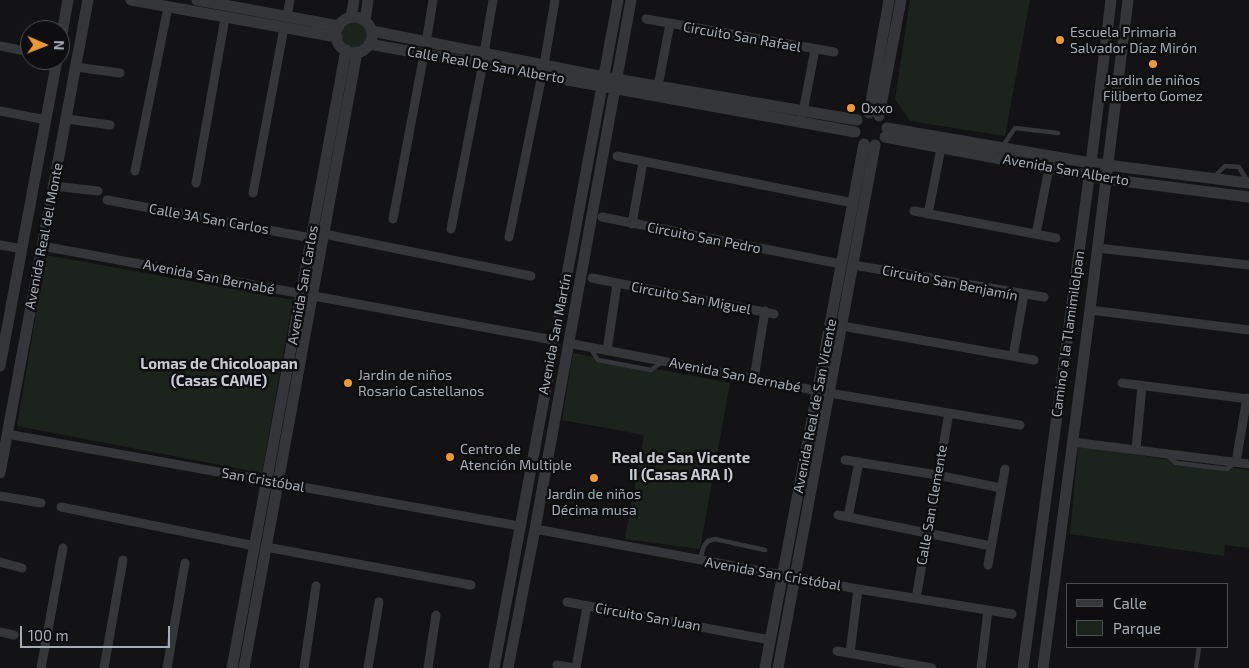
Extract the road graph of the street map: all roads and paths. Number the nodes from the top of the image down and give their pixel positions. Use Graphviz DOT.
graph roads {
  1 [pos="68,0"];
  2 [pos="88,0"];
  3 [pos="131,0"];
  4 [pos="197,0"];
  5 [pos="290,0"];
  6 [pos="354,0"];
  7 [pos="368,0"];
  8 [pos="433,0"];
  9 [pos="493,0"];
  10 [pos="555,0"];
  11 [pos="618,0"];
  12 [pos="631,0"];
  13 [pos="889,0"];
  14 [pos="901,0"];
  15 [pos="1111,0"];
  16 [pos="1128,0"];
  17 [pos="229,3"];
  18 [pos="168,7"];
  19 [pos="287,17"];
  20 [pos="351,17"];
  21 [pos="225,18"];
  22 [pos="646,19"];
  23 [pos="64,20"];
  24 [pos="365,20"];
  25 [pos="670,24"];
  26 [pos="284,28"];
  27 [pos="372,31"];
  28 [pos="338,32"];
  29 [pos="369,44"];
  30 [pos="0,46"];
  31 [pos="425,48"];
  32 [pos="815,49"];
  33 [pos="20,50"];
  34 [pos="351,51"];
  35 [pos="834,52"];
  36 [pos="483,58"];
  37 [pos="76,67"];
  38 [pos="55,70"];
  39 [pos="543,70"];
  40 [pos="120,73"];
  41 [pos="603,81"];
  42 [pos="616,84"];
  43 [pos="656,91"];
  44 [pos="0,111"];
  45 [pos="874,114"];
  46 [pos="802,117"];
  47 [pos="67,119"];
  48 [pos="46,120"];
  49 [pos="857,120"];
  50 [pos="110,125"];
  51 [pos="854,132"];
  52 [pos="886,132"];
  53 [pos="1058,133"];
  54 [pos="870,145"];
  55 [pos="941,148"];
  56 [pos="1001,148"];
  57 [pos="617,156"];
  58 [pos="643,162"];
  59 [pos="1091,163"];
  60 [pos="1108,165"];
  61 [pos="1048,168"];
  62 [pos="136,171"];
  63 [pos="1089,176"];
  64 [pos="1106,179"];
  65 [pos="196,182"];
  66 [pos="1249,183"];
  67 [pos="54,186"];
  68 [pos="98,191"];
  69 [pos="253,193"];
  70 [pos="1249,197"];
  71 [pos="107,200"];
  72 [pos="853,203"];
  73 [pos="914,211"];
  74 [pos="928,214"];
  75 [pos="602,217"];
  76 [pos="393,218"];
  77 [pos="632,224"];
  78 [pos="451,229"];
  79 [pos="324,234"];
  80 [pos="1036,234"];
  81 [pos="509,237"];
  82 [pos="311,238"];
  83 [pos="1056,238"];
  84 [pos="0,245"];
  85 [pos="42,246"];
  86 [pos="1097,248"];
  87 [pos="22,249"];
  88 [pos="847,264"];
  89 [pos="1249,265"];
  90 [pos="531,276"];
  91 [pos="592,278"];
  92 [pos="617,284"];
  93 [pos="1024,294"];
  94 [pos="307,295"];
  95 [pos="1044,296"];
  96 [pos="1090,310"];
  97 [pos="765,311"];
  98 [pos="774,314"];
  99 [pos="842,326"];
  100 [pos="1249,330"];
  101 [pos="553,340"];
  102 [pos="568,343"];
  103 [pos="590,347"];
  104 [pos="607,350"];
  105 [pos="1013,356"];
  106 [pos="1034,360"];
  107 [pos="663,361"];
  108 [pos="0,366"];
  109 [pos="754,378"];
  110 [pos="1122,383"];
  111 [pos="1142,386"];
  112 [pos="824,392"];
  113 [pos="1248,399"];
  114 [pos="948,412"];
  115 [pos="1020,424"];
  116 [pos="7,434"];
  117 [pos="1072,442"];
  118 [pos="1136,449"];
  119 [pos="845,460"];
  120 [pos="859,462"];
  121 [pos="1236,462"];
  122 [pos="1249,464"];
  123 [pos="1005,469"];
  124 [pos="0,473"];
  125 [pos="937,475"];
  126 [pos="272,482"];
  127 [pos="1001,488"];
  128 [pos="0,496"];
  129 [pos="41,503"];
  130 [pos="61,507"];
  131 [pos="838,515"];
  132 [pos="848,517"];
  133 [pos="520,526"];
  134 [pos="535,529"];
  135 [pos="927,534"];
  136 [pos="260,546"];
  137 [pos="991,546"];
  138 [pos="63,548"];
  139 [pos="764,550"];
  140 [pos="123,560"];
  141 [pos="700,561"];
  142 [pos="0,562"];
  143 [pos="185,564"];
  144 [pos="988,565"];
  145 [pos="22,568"];
  146 [pos="789,576"];
  147 [pos="471,584"];
  148 [pos="316,586"];
  149 [pos="858,589"];
  150 [pos="916,598"];
  151 [pos="379,602"];
  152 [pos="567,602"];
  153 [pos="588,606"];
  154 [pos="988,610"];
  155 [pos="1012,614"];
  156 [pos="436,615"];
  157 [pos="0,632"];
  158 [pos="14,635"];
  159 [pos="770,640"];
  160 [pos="1199,648"];
  161 [pos="837,651"];
  162 [pos="850,653"];
  163 [pos="557,665"];
  164 [pos="41,668"];
  165 [pos="104,668"];
  166 [pos="167,668"];
  167 [pos="232,668"];
  168 [pos="244,668"];
  169 [pos="304,668"];
  170 [pos="368,668"];
  171 [pos="428,668"];
  172 [pos="494,668"];
  173 [pos="508,668"];
  174 [pos="575,668"];
  175 [pos="765,668"];
  176 [pos="778,668"];
  177 [pos="932,668"];
  178 [pos="981,668"];
  179 [pos="1023,668"];
  180 [pos="1043,668"];
  181 [pos="1196,668"];
  1 -- 23 [label="street"];
  2 -- 37 [label="street, Avenida Real del Monte"];
  3 -- 18 [label="street"];
  4 -- 17 [label="street"];
  5 -- 19 [label="street"];
  6 -- 20 [label="street"];
  7 -- 24 [label="street"];
  8 -- 31 [label="street"];
  9 -- 36 [label="street"];
  10 -- 39 [label="street"];
  11 -- 41 [label="street, Avenida San Martín"];
  12 -- 42 [label="street, Avenida San Martín"];
  13 -- 45 [label="street"];
  14 -- 45 [label="street"];
  15 -- 59 [label="street, Camino a la Tlamimilolpan"];
  16 -- 60 [label="street, Camino a la Tlamimilolpan"];
  17 -- 19 [label="street"];
  18 -- 21 [label="street"];
  18 -- 62 [label="street"];
  19 -- 28 [label="street"];
  20 -- 24 [label="street"];
  20 -- 28 [label="street"];
  21 -- 26 [label="street"];
  21 -- 65 [label="street"];
  22 -- 25 [label="street, Circuito San Rafael"];
  24 -- 27 [label="street"];
  25 -- 32 [label="street, Circuito San Rafael"];
  25 -- 43 [label="street, Circuito San Rafael"];
  26 -- 28 [label="street"];
  26 -- 69 [label="street"];
  27 -- 29 [label="street"];
  27 -- 31 [label="street, Calle Real De San Alberto"];
  28 -- 34 [label="street"];
  29 -- 31 [label="street, Calle Real De San Alberto"];
  29 -- 34 [label="street"];
  30 -- 33 [label="street"];
  31 -- 36 [label="street, Calle Real De San Alberto"];
  31 -- 76 [label="street"];
  32 -- 35 [label="street, Circuito San Rafael"];
  32 -- 46 [label="street, Circuito San Rafael"];
  34 -- 79 [label="street, Avenida San Carlos"];
  34 -- 82 [label="street, Avenida San Carlos"];
  36 -- 39 [label="street, Calle Real De San Alberto"];
  36 -- 78 [label="street"];
  37 -- 40 [label="street"];
  37 -- 47 [label="street, Avenida Real del Monte"];
  38 -- 48 [label="street, Avenida Real del Monte"];
  39 -- 41 [label="street, Calle Real De San Alberto"];
  39 -- 81 [label="street"];
  41 -- 42 [label="street"];
  41 -- 101 [label="street, Avenida San Martín"];
  42 -- 43 [label="street"];
  42 -- 102 [label="street, Avenida San Martín"];
  43 -- 46 [label="street"];
  44 -- 48 [label="street"];
  45 -- 49 [label="street"];
  45 -- 52 [label="street"];
  46 -- 49 [label="street"];
  46 -- 51 [label="street"];
  47 -- 50 [label="street"];
  47 -- 67 [label="street, Avenida Real del Monte"];
  48 -- 87 [label="street, Avenida Real del Monte"];
  49 -- 51 [label="street"];
  51 -- 54 [label="street"];
  52 -- 54 [label="street"];
  52 -- 55 [label="street, Avenida San Alberto"];
  52 -- 56 [label="street, Avenida San Alberto"];
  53 -- 56 [label="lane"];
  54 -- 72 [label="street, Avenida Real de San Vicente"];
  54 -- 88 [label="street, Avenida Real de San Vicente"];
  55 -- 61 [label="street, Avenida San Alberto"];
  55 -- 74 [label="street"];
  56 -- 59 [label="street, Avenida San Alberto"];
  57 -- 58 [label="street"];
  58 -- 72 [label="street"];
  58 -- 77 [label="street, Circuito San Pedro"];
  59 -- 60 [label="street, Avenida San Alberto"];
  59 -- 63 [label="street, Camino a la Tlamimilolpan"];
  60 -- 64 [label="street, Camino a la Tlamimilolpan"];
  60 -- 66 [label="street, Avenida San Alberto"];
  61 -- 63 [label="street, Avenida San Alberto"];
  61 -- 80 [label="street"];
  63 -- 64 [label="street, Avenida San Alberto"];
  63 -- 179 [label="street, Camino a la Tlamimilolpan"];
  64 -- 70 [label="street, Avenida San Alberto"];
  64 -- 86 [label="street, Camino a la Tlamimilolpan"];
  67 -- 68 [label="street"];
  67 -- 85 [label="street, Avenida Real del Monte"];
  71 -- 82 [label="street, Calle 3A San Carlos"];
  72 -- 88 [label="street, Avenida Real de San Vicente"];
  73 -- 74 [label="street"];
  74 -- 80 [label="street"];
  75 -- 77 [label="street"];
  77 -- 88 [label="street, Circuito San Pedro"];
  79 -- 90 [label="street"];
  79 -- 94 [label="street, Avenida San Carlos"];
  80 -- 83 [label="street"];
  82 -- 94 [label="street, Avenida San Carlos"];
  84 -- 87 [label="street"];
  85 -- 94 [label="street, Avenida San Bernabé"];
  85 -- 116 [label="street, Avenida Real del Monte"];
  86 -- 89 [label="street"];
  86 -- 96 [label="street, Camino a la Tlamimilolpan"];
  87 -- 108 [label="street, Avenida Real del Monte"];
  88 -- 93 [label="street, Circuito San Benjamín"];
  88 -- 99 [label="street, Avenida Real de San Vicente"];
  88 -- 112 [label="street, Avenida Real de San Vicente"];
  91 -- 92 [label="street"];
  92 -- 97 [label="street, Circuito San Miguel"];
  92 -- 104 [label="street, Circuito San Miguel"];
  93 -- 95 [label="street"];
  93 -- 105 [label="street, Circuito San Benjamín"];
  94 -- 101 [label="street, Avenida San Bernabé"];
  94 -- 126 [label="street, Avenida San Carlos"];
  96 -- 100 [label="street"];
  96 -- 117 [label="street, Camino a la Tlamimilolpan"];
  97 -- 98 [label="street"];
  97 -- 109 [label="street, Circuito San Miguel"];
  99 -- 105 [label="street"];
  99 -- 112 [label="street, Avenida Real de San Vicente"];
  101 -- 133 [label="street, Avenida San Martín"];
  102 -- 103 [label="street, Avenida San Bernabé"];
  102 -- 134 [label="street, Avenida San Martín"];
  103 -- 104 [label="street, Avenida San Bernabé"];
  103 -- 107 [label="lane"];
  104 -- 107 [label="street, Avenida San Bernabé"];
  105 -- 106 [label="street"];
  107 -- 109 [label="street, Avenida San Bernabé"];
  109 -- 112 [label="street, Avenida San Bernabé"];
  110 -- 111 [label="street"];
  111 -- 113 [label="street"];
  111 -- 118 [label="street"];
  112 -- 114 [label="street, Avenida San Bernabé"];
  112 -- 146 [label="street, Avenida Real de San Vicente"];
  113 -- 121 [label="street"];
  114 -- 115 [label="street, Avenida San Bernabé"];
  114 -- 125 [label="street, Calle San Clemente"];
  116 -- 124 [label="street, Avenida Real del Monte"];
  116 -- 126 [label="street, San Cristóbal"];
  117 -- 118 [label="street"];
  117 -- 180 [label="street, Camino a la Tlamimilolpan"];
  118 -- 121 [label="street"];
  119 -- 120 [label="street"];
  120 -- 125 [label="street"];
  120 -- 132 [label="street"];
  121 -- 122 [label="street"];
  123 -- 127 [label="street"];
  125 -- 127 [label="street"];
  125 -- 135 [label="street, Calle San Clemente"];
  126 -- 133 [label="street, San Cristóbal"];
  126 -- 136 [label="street, Avenida San Carlos"];
  127 -- 137 [label="street"];
  128 -- 129 [label="street"];
  130 -- 136 [label="street"];
  131 -- 132 [label="street"];
  132 -- 135 [label="street"];
  133 -- 172 [label="street, Avenida San Martín"];
  134 -- 141 [label="street, Avenida San Cristóbal"];
  134 -- 173 [label="street, Avenida San Martín"];
  135 -- 137 [label="street"];
  135 -- 150 [label="street, Calle San Clemente"];
  136 -- 147 [label="street"];
  136 -- 167 [label="street, Avenida San Carlos"];
  136 -- 168 [label="street, Avenida San Carlos"];
  137 -- 144 [label="street"];
  138 -- 164 [label="street"];
  139 -- 141 [label="lane"];
  140 -- 165 [label="street"];
  141 -- 146 [label="street, Avenida San Cristóbal"];
  142 -- 145 [label="street"];
  143 -- 166 [label="street"];
  146 -- 149 [label="street, Avenida San Cristóbal"];
  146 -- 159 [label="street, Avenida Real de San Vicente"];
  146 -- 176 [label="street, Avenida Real de San Vicente"];
  148 -- 169 [label="street"];
  149 -- 150 [label="street, Avenida San Cristóbal"];
  149 -- 162 [label="street"];
  150 -- 154 [label="street, Avenida San Cristóbal"];
  151 -- 170 [label="street"];
  152 -- 153 [label="street"];
  153 -- 159 [label="street, Circuito San Juan"];
  153 -- 174 [label="street, Circuito San Juan"];
  154 -- 155 [label="street, Avenida San Cristóbal"];
  154 -- 178 [label="street"];
  156 -- 171 [label="street"];
  157 -- 158 [label="street"];
  159 -- 175 [label="street, Avenida Real de San Vicente"];
  160 -- 181 [label="lane"];
  161 -- 162 [label="street"];
  162 -- 177 [label="street"];
  163 -- 174 [label="street"];
}
